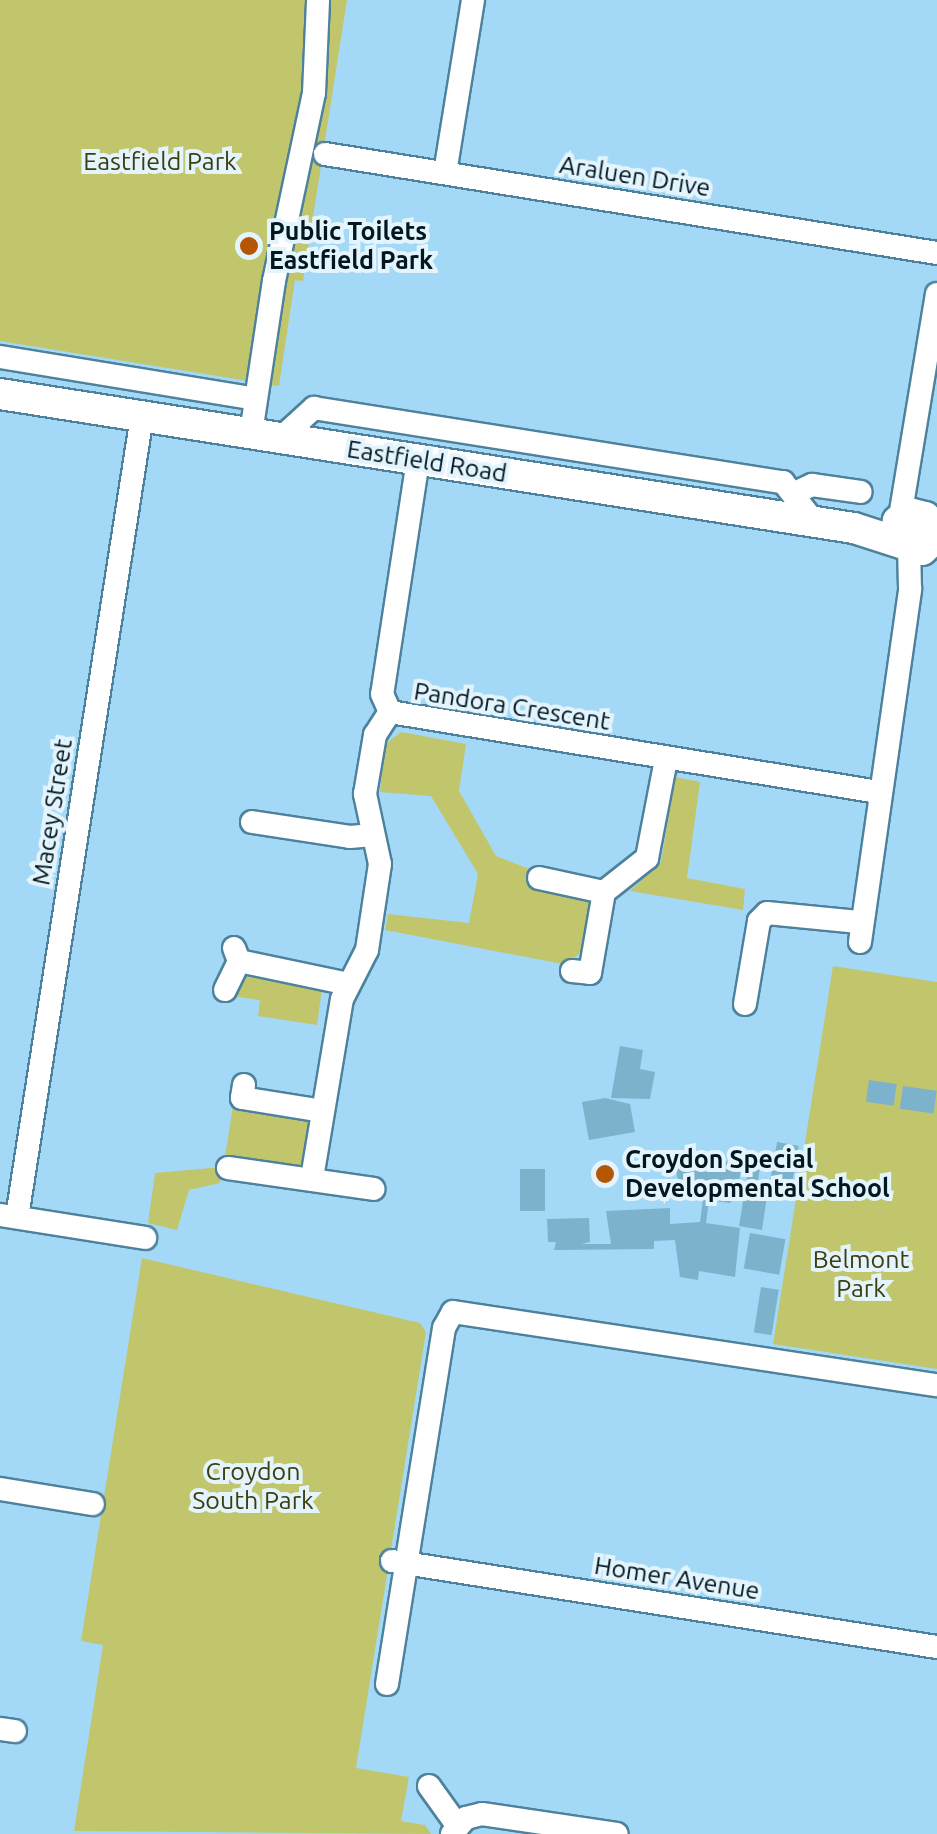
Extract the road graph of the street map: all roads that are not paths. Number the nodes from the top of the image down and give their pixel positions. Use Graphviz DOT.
graph roads {
  1 [pos="318,0"];
  2 [pos="473,0"];
  3 [pos="325,154"];
  4 [pos="445,173"];
  5 [pos="937,253"];
  6 [pos="937,294"];
  7 [pos="0,358"];
  8 [pos="0,394"];
  9 [pos="256,399"];
  10 [pos="286,404"];
  11 [pos="314,408"];
  12 [pos="142,416"];
  13 [pos="266,436"];
  14 [pos="418,460"];
  15 [pos="797,492"];
  16 [pos="861,492"];
  17 [pos="815,522"];
  18 [pos="920,532"];
  19 [pos="390,712"];
  20 [pos="666,760"];
  21 [pos="880,792"];
  22 [pos="252,822"];
  23 [pos="374,834"];
  24 [pos="537,876"];
  25 [pos="604,892"];
  26 [pos="572,971"];
  27 [pos="348,984"];
  28 [pos="225,990"];
  29 [pos="745,1004"];
  30 [pos="244,1085"];
  31 [pos="322,1111"];
  32 [pos="228,1168"];
  33 [pos="312,1178"];
  34 [pos="374,1189"];
  35 [pos="8,1216"];
  36 [pos="145,1238"];
  37 [pos="937,1385"];
  38 [pos="0,1490"];
  39 [pos="93,1504"];
  40 [pos="400,1563"];
  41 [pos="937,1647"];
  42 [pos="387,1684"];
  43 [pos="429,1786"];
  44 [pos="455,1830"];
  45 [pos="617,1834"];
  1 -- 9 [label="street"];
  2 -- 4 [label="street"];
  3 -- 4 [label="street, Araluen Drive"];
  4 -- 5 [label="street, Araluen Drive"];
  6 -- 18 [label="street"];
  7 -- 9 [label="street"];
  8 -- 12 [label="main road, Eastfield Road"];
  9 -- 13 [label="street"];
  10 -- 11 [label="street"];
  11 -- 13 [label="street"];
  11 -- 15 [label="street"];
  12 -- 13 [label="main road, Eastfield Road"];
  12 -- 35 [label="street, Macey Street"];
  13 -- 14 [label="main road, Eastfield Road"];
  14 -- 17 [label="main road, Eastfield Road"];
  14 -- 19 [label="street, Pandora Crescent"];
  15 -- 16 [label="street"];
  15 -- 17 [label="street"];
  17 -- 18 [label="main road, Eastfield Road"];
  18 -- 21 [label="street"];
  19 -- 20 [label="street, Pandora Crescent"];
  19 -- 23 [label="street"];
  20 -- 21 [label="street, Pandora Crescent"];
  20 -- 25 [label="street"];
  21 -- 29 [label="street"];
  22 -- 23 [label="street"];
  23 -- 27 [label="street"];
  24 -- 25 [label="street"];
  25 -- 26 [label="street"];
  27 -- 28 [label="street"];
  27 -- 31 [label="street"];
  30 -- 31 [label="street"];
  31 -- 33 [label="street"];
  32 -- 33 [label="street"];
  33 -- 34 [label="street"];
  35 -- 36 [label="street"];
  37 -- 40 [label="street"];
  38 -- 39 [label="street"];
  40 -- 41 [label="street, Homer Avenue"];
  40 -- 42 [label="street"];
  43 -- 44 [label="street"];
  44 -- 45 [label="street"];
}
